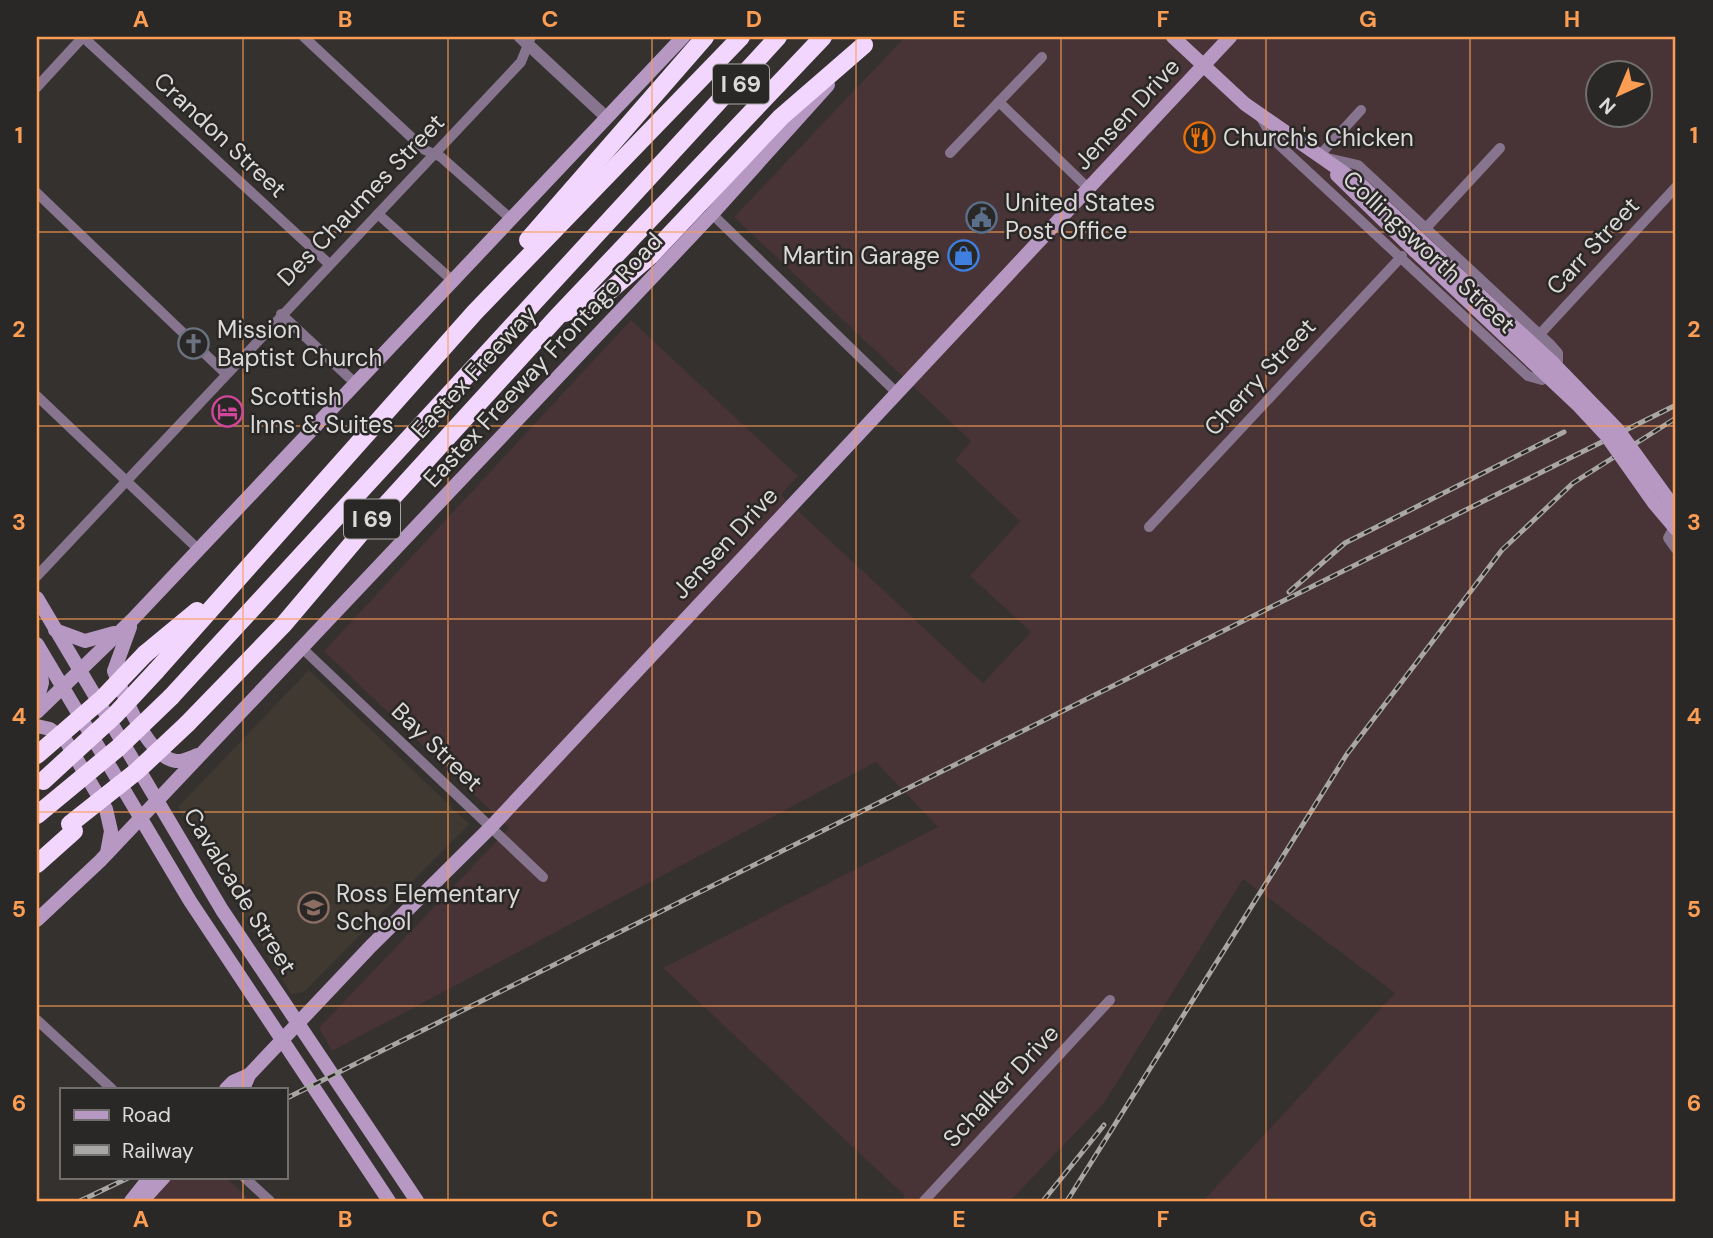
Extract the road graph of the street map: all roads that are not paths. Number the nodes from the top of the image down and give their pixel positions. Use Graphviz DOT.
graph roads {
  1 [pos="83,37"];
  2 [pos="304,37"];
  3 [pos="683,37"];
  4 [pos="705,37"];
  5 [pos="741,37"];
  6 [pos="778,37"];
  7 [pos="788,37"];
  8 [pos="822,37"];
  9 [pos="1173,37"];
  10 [pos="1230,37"];
  11 [pos="526,39"];
  12 [pos="868,41"];
  13 [pos="1042,57"];
  14 [pos="1203,65"];
  15 [pos="37,87"];
  16 [pos="999,102"];
  17 [pos="1361,110"];
  18 [pos="1258,114"];
  19 [pos="606,117"];
  20 [pos="694,131"];
  21 [pos="1500,148"];
  22 [pos="950,153"];
  23 [pos="434,155"];
  24 [pos="1319,156"];
  25 [pos="1676,187"];
  26 [pos="1088,188"];
  27 [pos="37,193"];
  28 [pos="378,214"];
  29 [pos="712,214"];
  30 [pos="511,219"];
  31 [pos="1416,244"];
  32 [pos="328,263"];
  33 [pos="515,270"];
  34 [pos="453,281"];
  35 [pos="281,314"];
  36 [pos="558,316"];
  37 [pos="1540,334"];
  38 [pos="225,373"];
  39 [pos="355,383"];
  40 [pos="897,393"];
  41 [pos="37,396"];
  42 [pos="126,481"];
  43 [pos="1676,510"];
  44 [pos="1676,526"];
  45 [pos="1149,527"];
  46 [pos="1676,549"];
  47 [pos="199,550"];
  48 [pos="37,576"];
  49 [pos="240,576"];
  50 [pos="37,598"];
  51 [pos="133,619"];
  52 [pos="55,630"];
  53 [pos="121,630"];
  54 [pos="38,645"];
  55 [pos="302,648"];
  56 [pos="80,671"];
  57 [pos="63,688"];
  58 [pos="37,701"];
  59 [pos="37,712"];
  60 [pos="37,726"];
  61 [pos="201,754"];
  62 [pos="37,755"];
  63 [pos="40,784"];
  64 [pos="157,801"];
  65 [pos="37,815"];
  66 [pos="141,818"];
  67 [pos="72,827"];
  68 [pos="491,827"];
  69 [pos="37,850"];
  70 [pos="106,855"];
  71 [pos="37,864"];
  72 [pos="543,877"];
  73 [pos="222,910"];
  74 [pos="37,920"];
  75 [pos="203,922"];
  76 [pos="1110,1000"];
  77 [pos="37,1020"];
  78 [pos="297,1023"];
  79 [pos="281,1041"];
  80 [pos="246,1082"];
  81 [pos="111,1088"];
  82 [pos="227,1088"];
  83 [pos="149,1178"];
  84 [pos="163,1178"];
  85 [pos="245,1178"];
  86 [pos="131,1201"];
  87 [pos="142,1201"];
  88 [pos="270,1201"];
  89 [pos="389,1201"];
  90 [pos="417,1201"];
  91 [pos="924,1201"];
  1 -- 15 [label="street"];
  1 -- 32 [label="street, Crandon Street"];
  2 -- 23 [label="street"];
  3 -- 19 [label="main road"];
  4 -- 33 [label="highway"];
  5 -- 33 [label="highway, Eastex Freeway / I 69"];
  6 -- 20 [label="highway, I 69"];
  7 -- 20 [label="highway, I 69"];
  8 -- 36 [label="highway, Eastex Freeway / I 69"];
  9 -- 14 [label="main road, Collingsworth Street"];
  10 -- 14 [label="main road, Jensen Drive"];
  11 -- 19 [label="street"];
  11 -- 23 [label="street, Des Chaumes Street"];
  12 -- 29 [label="main road, Eastex Freeway Frontage Road"];
  12 -- 36 [label="highway"];
  13 -- 16 [label="street"];
  14 -- 18 [label="main road, Collingsworth Street"];
  14 -- 26 [label="main road, Jensen Drive"];
  16 -- 22 [label="street"];
  16 -- 26 [label="street"];
  17 -- 24 [label="street"];
  18 -- 24 [label="main road, Collingsworth Street"];
  18 -- 31 [label="street, Collingsworth Street"];
  19 -- 30 [label="main road"];
  20 -- 65 [label="highway, bridge"];
  21 -- 31 [label="street, Cherry Street"];
  23 -- 28 [label="street, Des Chaumes Street"];
  23 -- 30 [label="street"];
  24 -- 31 [label="main road, Collingsworth Street"];
  24 -- 31 [label="street, Collingsworth Street"];
  25 -- 37 [label="street, Carr Street"];
  26 -- 40 [label="main road, Jensen Drive"];
  27 -- 38 [label="street"];
  28 -- 32 [label="street, Des Chaumes Street"];
  28 -- 34 [label="street"];
  29 -- 40 [label="street"];
  29 -- 55 [label="main road, Eastex Freeway Frontage Road"];
  30 -- 34 [label="main road"];
  31 -- 37 [label="street, Collingsworth Street"];
  31 -- 37 [label="street, Collingsworth Street"];
  31 -- 43 [label="main road, Collingsworth Street, bridge"];
  31 -- 44 [label="main road, Collingsworth Street, bridge"];
  31 -- 45 [label="street, Cherry Street"];
  32 -- 35 [label="street, Des Chaumes Street"];
  33 -- 49 [label="highway, Eastex Freeway / I 69"];
  34 -- 39 [label="main road"];
  35 -- 38 [label="street, Des Chaumes Street"];
  35 -- 39 [label="street"];
  36 -- 67 [label="highway, Eastex Freeway / I 69, bridge"];
  38 -- 42 [label="street, Des Chaumes Street"];
  39 -- 47 [label="main road"];
  40 -- 68 [label="main road, Jensen Drive"];
  41 -- 42 [label="street"];
  42 -- 47 [label="street"];
  42 -- 48 [label="street, Des Chaumes Street"];
  44 -- 46 [label="street, Collingsworth Street"];
  47 -- 51 [label="main road"];
  49 -- 62 [label="highway, bridge"];
  49 -- 63 [label="highway, Eastex Freeway / I 69, bridge"];
  50 -- 52 [label="main road, Cavalcade Street"];
  51 -- 53 [label="main road"];
  51 -- 61 [label="main road"];
  52 -- 53 [label="main road"];
  52 -- 56 [label="main road, Cavalcade Street"];
  53 -- 56 [label="main road"];
  54 -- 57 [label="main road, Cavalcade Street"];
  54 -- 58 [label="main road"];
  55 -- 61 [label="main road, Eastex Freeway Frontage Road"];
  55 -- 68 [label="street, Bay Street"];
  56 -- 57 [label="main road"];
  56 -- 64 [label="main road, Cavalcade Street"];
  57 -- 59 [label="main road"];
  57 -- 66 [label="main road, Cavalcade Street"];
  60 -- 70 [label="main road"];
  61 -- 64 [label="main road, Eastex Freeway Frontage Road"];
  64 -- 66 [label="main road, Eastex Freeway Frontage Road"];
  64 -- 73 [label="main road, Cavalcade Street"];
  66 -- 70 [label="main road, Eastex Freeway Frontage Road"];
  66 -- 75 [label="main road, Cavalcade Street"];
  67 -- 69 [label="highway, Eastex Freeway / I 69"];
  67 -- 71 [label="highway"];
  68 -- 72 [label="street, Bay Street"];
  68 -- 78 [label="main road, Jensen Drive"];
  70 -- 74 [label="main road, Eastex Freeway Frontage Road"];
  73 -- 75 [label="main road"];
  73 -- 78 [label="main road, Cavalcade Street"];
  75 -- 79 [label="main road, Cavalcade Street"];
  76 -- 91 [label="street, Schalker Drive"];
  77 -- 81 [label="street"];
  78 -- 79 [label="main road, Jensen Drive"];
  78 -- 90 [label="main road, Cavalcade Street"];
  79 -- 80 [label="main road, Jensen Drive"];
  79 -- 89 [label="main road, Cavalcade Street"];
  80 -- 82 [label="main road, Jensen Drive"];
  83 -- 86 [label="main road"];
  84 -- 87 [label="main road"];
  85 -- 88 [label="street"];
}
